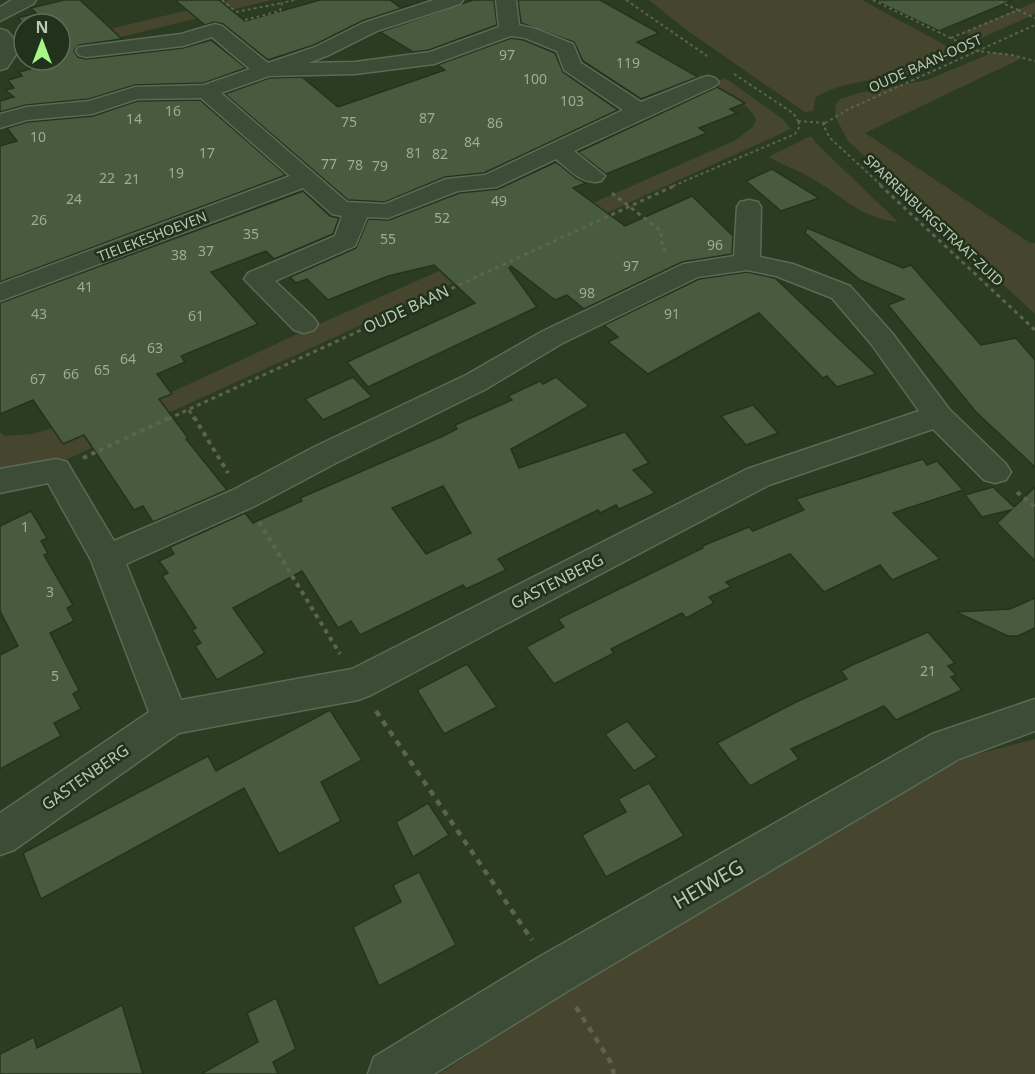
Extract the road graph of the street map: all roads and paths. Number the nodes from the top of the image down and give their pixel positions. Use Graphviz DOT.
graph roads {
  1 [pos="26,0"];
  2 [pos="294,0"];
  3 [pos="453,0"];
  4 [pos="506,0"];
  5 [pos="873,0"];
  6 [pos="996,0"];
  7 [pos="282,3"];
  8 [pos="1018,10"];
  9 [pos="1,12"];
  10 [pos="236,12"];
  11 [pos="1035,18"];
  12 [pos="1035,25"];
  13 [pos="216,30"];
  14 [pos="508,30"];
  15 [pos="0,35"];
  16 [pos="950,39"];
  17 [pos="962,44"];
  18 [pos="86,51"];
  19 [pos="976,51"];
  20 [pos="965,56"];
  21 [pos="1035,61"];
  22 [pos="0,64"];
  23 [pos="265,70"];
  24 [pos="708,82"];
  25 [pos="206,91"];
  26 [pos="639,111"];
  27 [pos="0,121"];
  28 [pos="825,123"];
  29 [pos="558,150"];
  30 [pos="593,176"];
  31 [pos="304,179"];
  32 [pos="627,206"];
  33 [pos="748,207"];
  34 [pos="357,210"];
  35 [pos="747,262"];
  36 [pos="692,270"];
  37 [pos="0,293"];
  38 [pos="304,324"];
  39 [pos="1035,330"];
  40 [pos="189,410"];
  41 [pos="938,416"];
  42 [pos="56,470"];
  43 [pos="995,472"];
  44 [pos="0,481"];
  45 [pos="244,498"];
  46 [pos="107,558"];
  47 [pos="358,684"];
  48 [pos="1035,714"];
  49 [pos="170,718"];
  50 [pos="0,836"];
  51 [pos="555,973"];
  52 [pos="391,1074"];
  53 [pos="614,1074"];
  1 -- 9 [label="street"];
  2 -- 7 [label="path"];
  3 -- 23 [label="street"];
  4 -- 14 [label="street"];
  5 -- 16 [label="path"];
  6 -- 8 [label="path"];
  7 -- 10 [label="path"];
  7 -- 13 [label="path"];
  8 -- 11 [label="path"];
  8 -- 16 [label="path"];
  12 -- 19 [label="path, OUDE BAAN-OOST"];
  13 -- 18 [label="street"];
  13 -- 23 [label="street"];
  14 -- 23 [label="street"];
  14 -- 26 [label="street"];
  15 -- 22 [label="street"];
  16 -- 17 [label="path"];
  17 -- 19 [label="path"];
  17 -- 20 [label="path"];
  19 -- 20 [label="path, OUDE BAAN-OOST"];
  19 -- 21 [label="path"];
  20 -- 28 [label="path, OUDE BAAN-OOST"];
  23 -- 25 [label="street"];
  24 -- 26 [label="street"];
  25 -- 27 [label="street"];
  25 -- 31 [label="street"];
  26 -- 29 [label="street"];
  28 -- 32 [label="path, OUDE BAAN"];
  28 -- 39 [label="path, SPARRENBURGSTRAAT-ZUID"];
  29 -- 30 [label="street"];
  29 -- 34 [label="street"];
  30 -- 32 [label="path"];
  31 -- 34 [label="street"];
  31 -- 37 [label="street, TIELEKESHOEVEN"];
  32 -- 36 [label="path"];
  32 -- 40 [label="path, OUDE BAAN"];
  33 -- 35 [label="street"];
  34 -- 38 [label="street"];
  35 -- 36 [label="street"];
  35 -- 41 [label="street"];
  36 -- 45 [label="street"];
  40 -- 42 [label="path, OUDE BAAN"];
  40 -- 45 [label="path"];
  41 -- 43 [label="street"];
  41 -- 47 [label="street, GASTENBERG"];
  42 -- 44 [label="street"];
  42 -- 46 [label="street"];
  45 -- 46 [label="street"];
  45 -- 47 [label="path"];
  46 -- 49 [label="street"];
  47 -- 49 [label="street, GASTENBERG"];
  47 -- 51 [label="path"];
  48 -- 51 [label="street, HEIWEG"];
  49 -- 50 [label="street, GASTENBERG"];
  51 -- 52 [label="street, HEIWEG"];
  51 -- 53 [label="path"];
}
